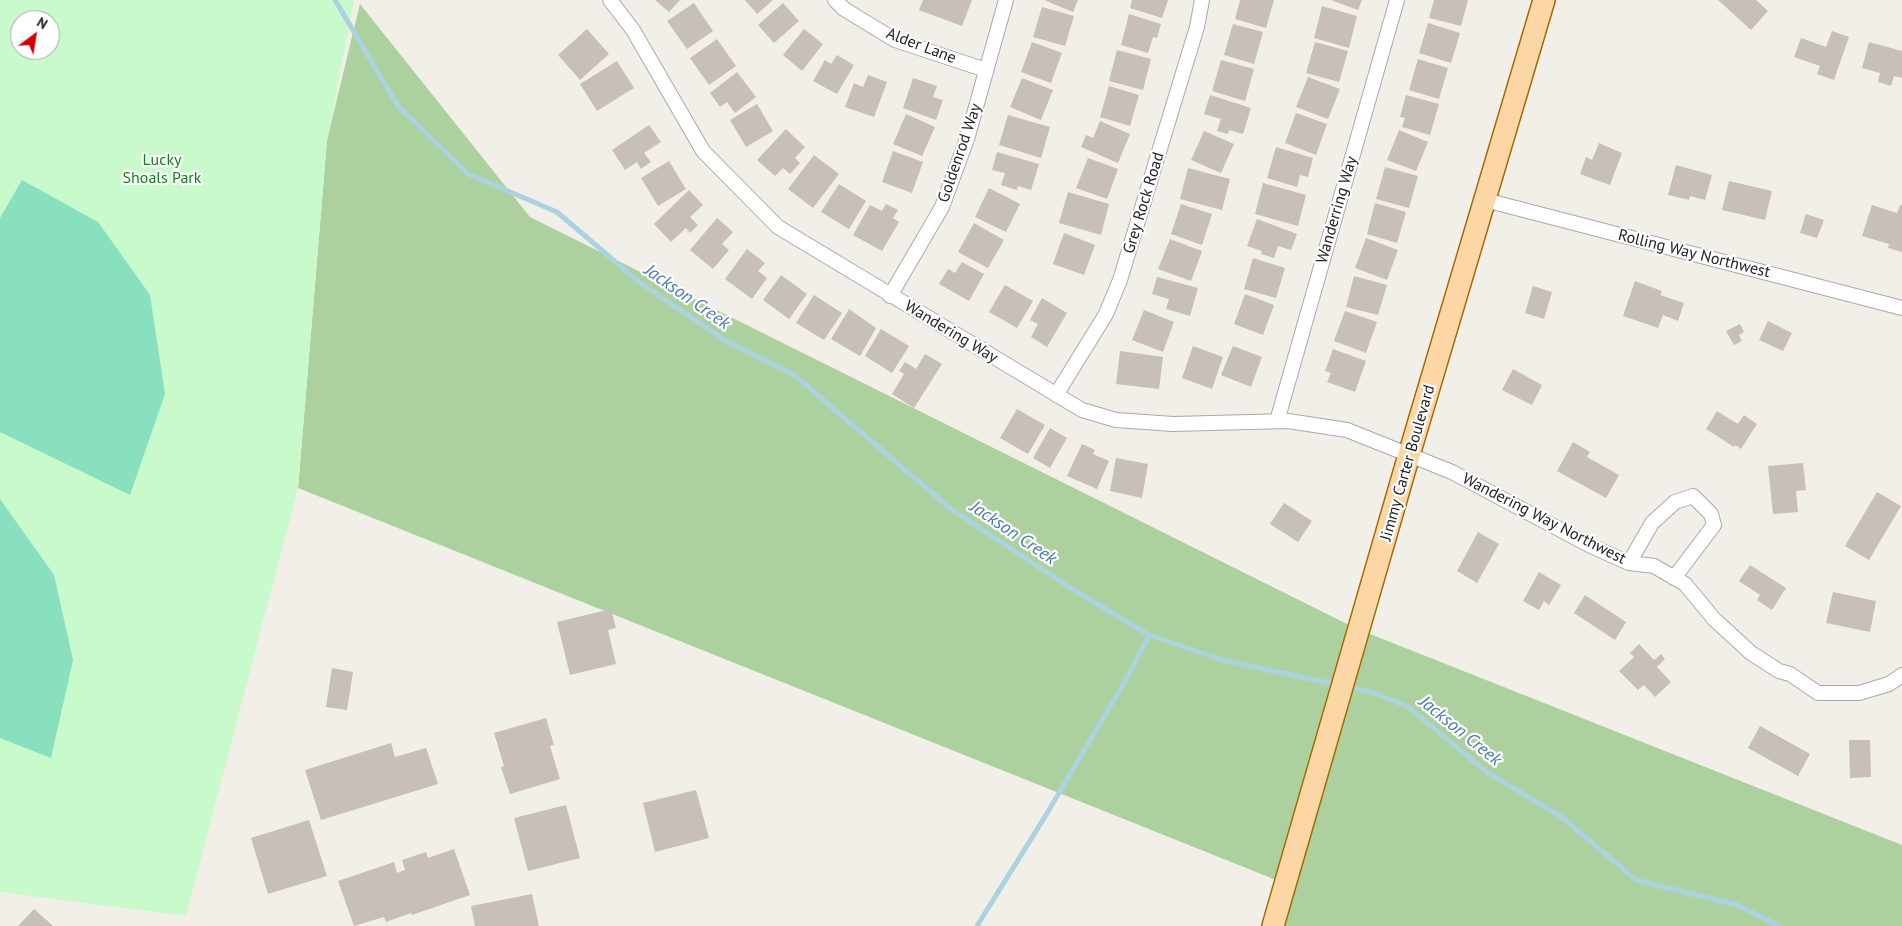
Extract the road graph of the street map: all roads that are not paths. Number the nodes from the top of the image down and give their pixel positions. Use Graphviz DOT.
graph roads {
  1 [pos="610,0"];
  2 [pos="835,0"];
  3 [pos="1006,0"];
  4 [pos="1202,0"];
  5 [pos="1397,0"];
  6 [pos="1544,0"];
  7 [pos="986,70"];
  8 [pos="1486,200"];
  9 [pos="890,296"];
  10 [pos="1902,308"];
  11 [pos="1056,394"];
  12 [pos="1277,421"];
  13 [pos="1409,455"];
  14 [pos="1628,563"];
  15 [pos="1674,578"];
  16 [pos="1902,675"];
  17 [pos="1274,926"];
  1 -- 9 [label="street, Wandering Way"];
  2 -- 7 [label="street, Alder Lane"];
  3 -- 7 [label="street, Goldenrod Way"];
  4 -- 11 [label="street, Grey Rock Road"];
  5 -- 12 [label="street, Wanderring Way"];
  6 -- 8 [label="main road, Jimmy Carter Boulevard"];
  7 -- 9 [label="street, Goldenrod Way"];
  8 -- 10 [label="street, Rolling Way Northwest"];
  8 -- 13 [label="main road, Jimmy Carter Boulevard"];
  9 -- 11 [label="street, Wandering Way"];
  11 -- 12 [label="street, Wandering Way"];
  12 -- 13 [label="street, Wandering Way"];
  13 -- 14 [label="street, Wandering Way Northwest"];
  13 -- 17 [label="main road, Jimmy Carter Boulevard"];
  14 -- 15 [label="street, Wandering Way Northwest"];
  14 -- 15 [label="street"];
  15 -- 16 [label="street, Wandering Way Northwest"];
}
